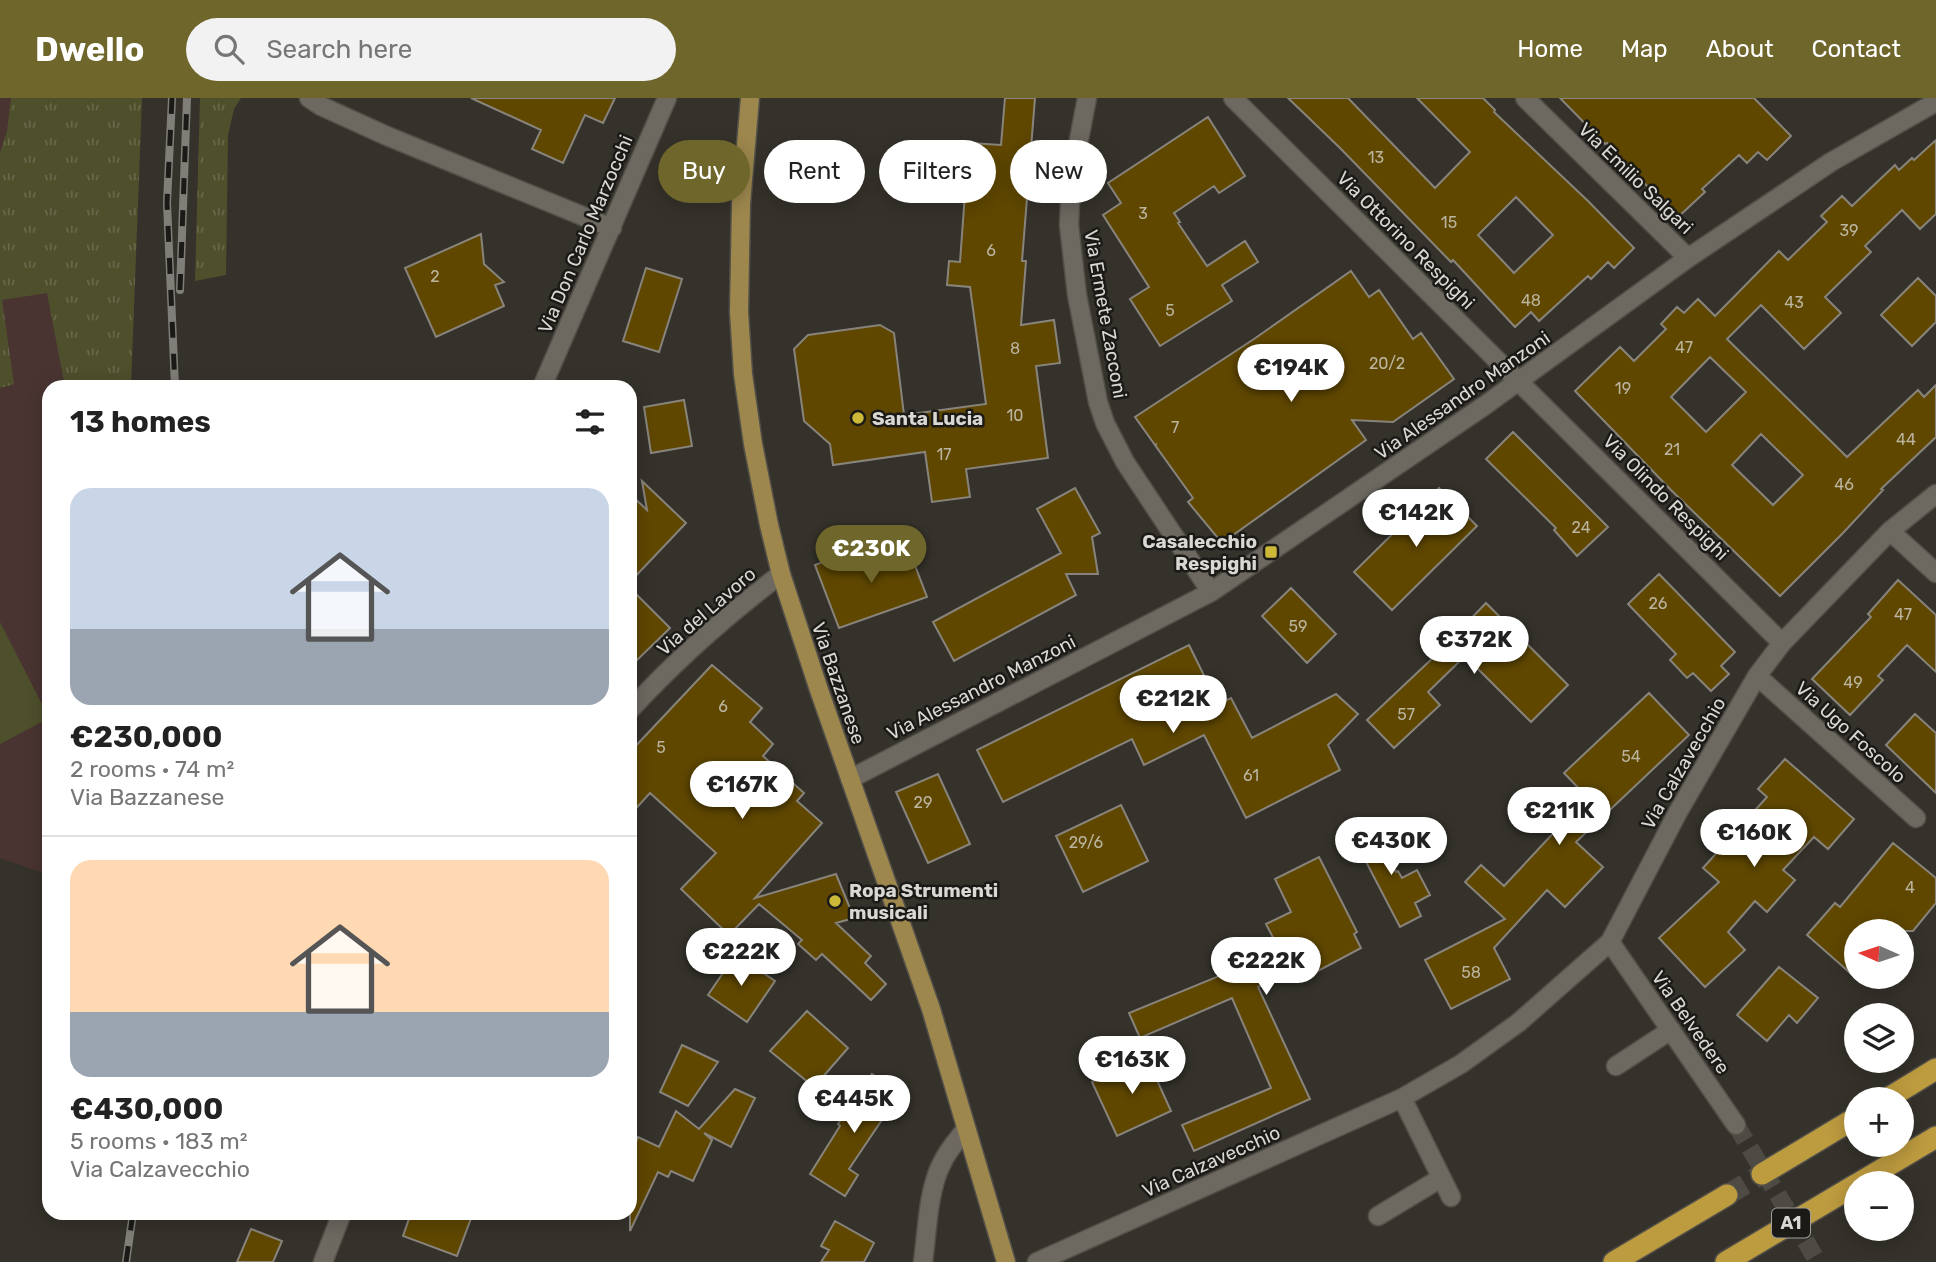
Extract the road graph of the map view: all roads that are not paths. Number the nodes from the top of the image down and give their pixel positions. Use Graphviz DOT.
graph roads {
  1 [pos="309,98"];
  2 [pos="667,98"];
  3 [pos="750,98"];
  4 [pos="1087,98"];
  5 [pos="1233,98"];
  6 [pos="1525,98"];
  7 [pos="1936,102"];
  8 [pos="611,228"];
  9 [pos="1688,258"];
  10 [pos="545,380"];
  11 [pos="1520,381"];
  12 [pos="1936,494"];
  13 [pos="1890,531"];
  14 [pos="1936,573"];
  15 [pos="781,575"];
  16 [pos="1212,592"];
  17 [pos="1782,643"];
  18 [pos="1757,676"];
  19 [pos="637,702"];
  20 [pos="850,779"];
  21 [pos="1916,818"];
  22 [pos="1610,942"];
  23 [pos="1671,1030"];
  24 [pos="1616,1066"];
  25 [pos="1936,1069"];
  26 [pos="1907,1087"];
  27 [pos="1402,1098"];
  28 [pos="1736,1125"];
  29 [pos="1844,1125"];
  30 [pos="966,1129"];
  31 [pos="1936,1137"];
  32 [pos="1880,1171"];
  33 [pos="1762,1174"];
  34 [pos="1441,1178"];
  35 [pos="1844,1192"];
  36 [pos="1727,1195"];
  37 [pos="1451,1197"];
  38 [pos="1378,1216"];
  39 [pos="340,1220"];
  40 [pos="327,1261"];
  41 [pos="923,1262"];
  42 [pos="1006,1262"];
  43 [pos="1037,1262"];
  44 [pos="1614,1262"];
  45 [pos="1726,1262"];
  1 -- 8 [label="street"];
  2 -- 8 [label="street, Via Don Carlo Marzocchi"];
  3 -- 15 [label="main road, Via Bazzanese"];
  4 -- 16 [label="street, Via Ermete Zacconi"];
  5 -- 11 [label="street, Via Ottorino Respighi"];
  6 -- 9 [label="street, Via Emilio Salgari"];
  7 -- 9 [label="street, Via Alessandro Manzoni"];
  8 -- 10 [label="street, Via Don Carlo Marzocchi"];
  9 -- 11 [label="street, Via Alessandro Manzoni"];
  11 -- 16 [label="street, Via Alessandro Manzoni"];
  11 -- 17 [label="street, Via Olindo Respighi"];
  12 -- 13 [label="street, Via Calzavecchio"];
  13 -- 14 [label="street"];
  13 -- 17 [label="street, Via Calzavecchio"];
  15 -- 19 [label="street, Via del Lavoro"];
  15 -- 20 [label="main road, Via Bazzanese"];
  16 -- 20 [label="street, Via Alessandro Manzoni"];
  17 -- 18 [label="street, Via Calzavecchio"];
  18 -- 21 [label="street, Via Ugo Foscolo"];
  18 -- 22 [label="street, Via Calzavecchio"];
  20 -- 30 [label="main road, Via Bazzanese"];
  22 -- 23 [label="street, Via Belvedere"];
  22 -- 27 [label="street, Via Calzavecchio"];
  23 -- 24 [label="street"];
  23 -- 28 [label="street, Via Belvedere"];
  25 -- 26 [label="highway"];
  27 -- 34 [label="street"];
  27 -- 43 [label="street, Via Calzavecchio"];
  29 -- 33 [label="highway"];
  30 -- 41 [label="street"];
  30 -- 42 [label="main road, Via Bazzanese"];
  31 -- 32 [label="highway, A1"];
  34 -- 37 [label="street"];
  34 -- 38 [label="street"];
  35 -- 45 [label="highway, A1"];
  36 -- 44 [label="highway"];
  39 -- 40 [label="street"];
}
